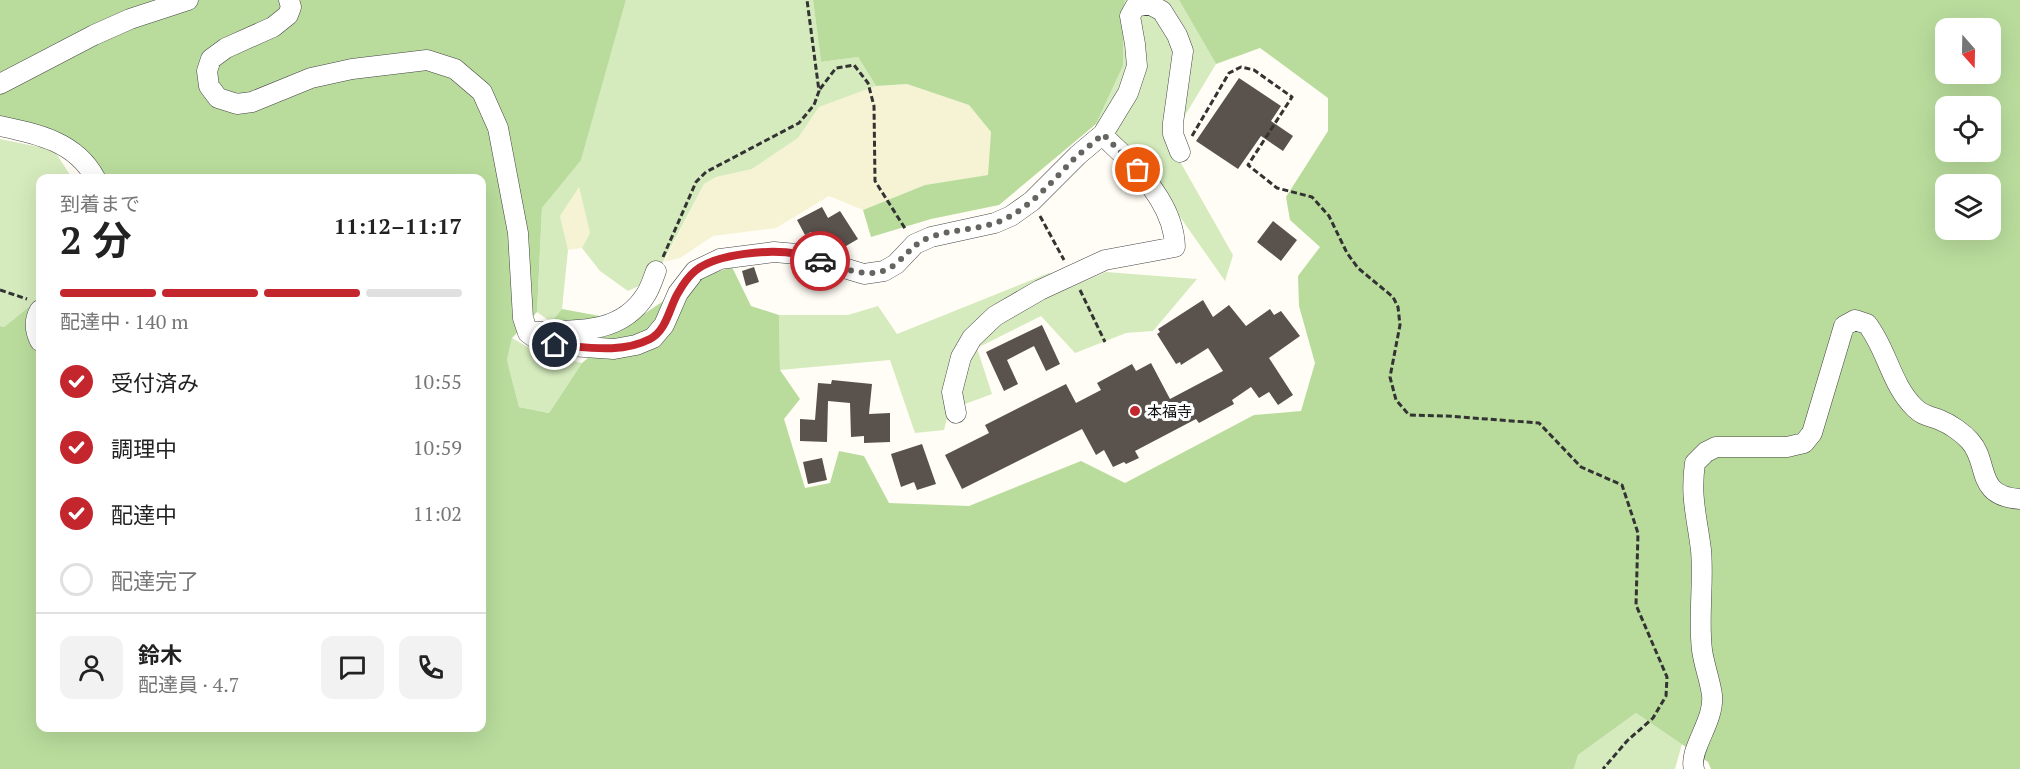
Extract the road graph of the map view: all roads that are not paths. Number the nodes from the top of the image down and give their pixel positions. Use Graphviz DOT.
graph roads {
  1 [pos="188,0"];
  2 [pos="289,0"];
  3 [pos="0,84"];
  4 [pos="0,126"];
  5 [pos="1103,134"];
  6 [pos="1180,152"];
  7 [pos="93,174"];
  8 [pos="656,271"];
  9 [pos="36,305"];
  10 [pos="36,331"];
  11 [pos="528,333"];
  12 [pos="956,413"];
  13 [pos="2020,499"];
  14 [pos="1694,769"];
  1 -- 3 [label="street"];
  2 -- 11 [label="street"];
  4 -- 7 [label="street"];
  5 -- 6 [label="street"];
  5 -- 11 [label="street"];
  5 -- 12 [label="street"];
  8 -- 11 [label="street"];
  9 -- 10 [label="street"];
  13 -- 14 [label="street"];
}
